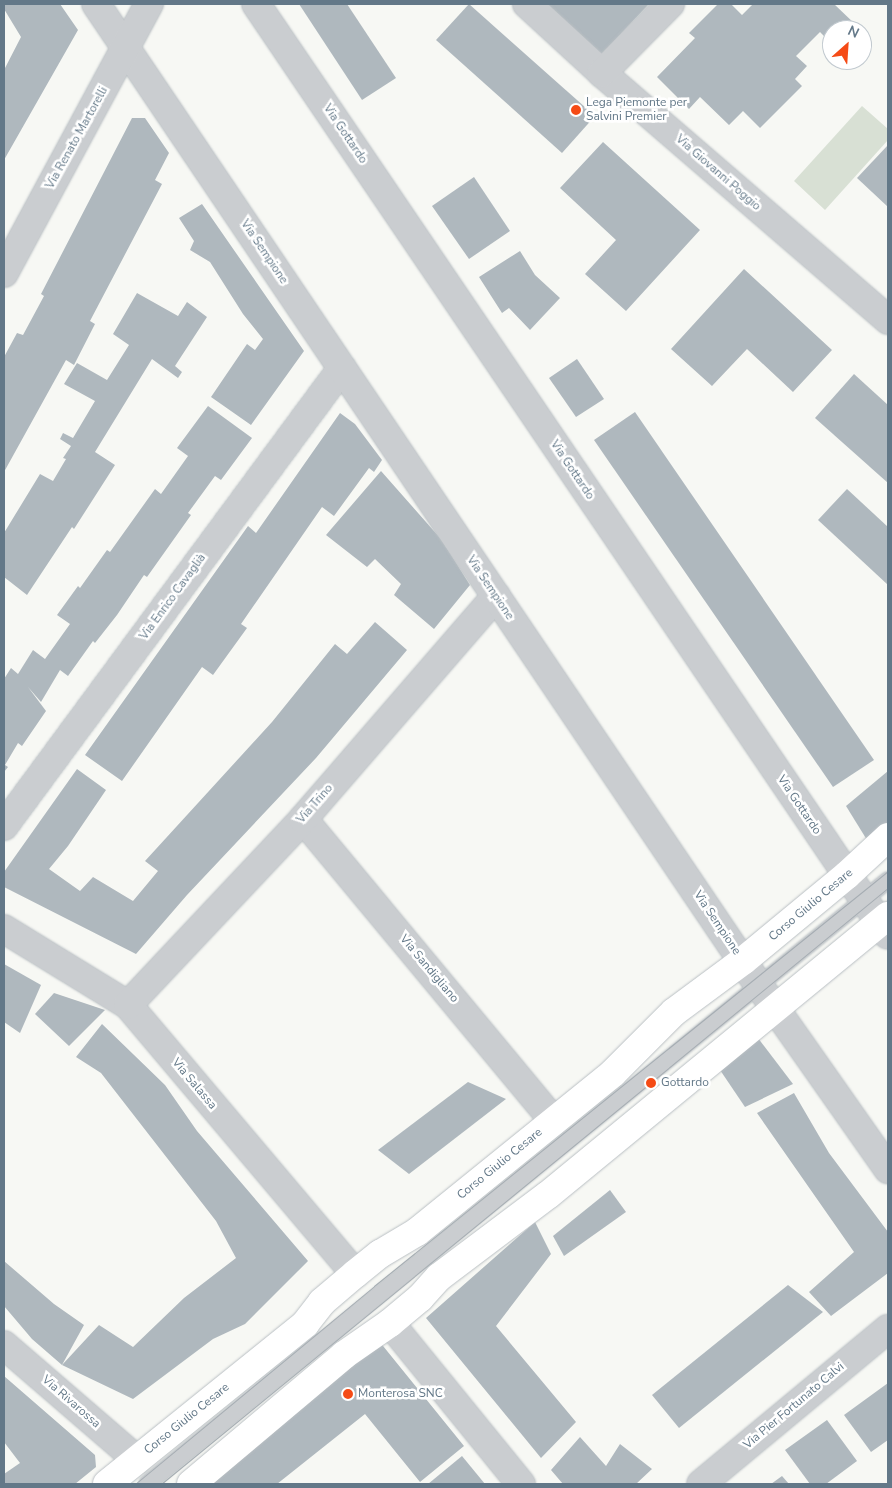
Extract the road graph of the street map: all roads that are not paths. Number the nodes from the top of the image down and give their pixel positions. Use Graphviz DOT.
graph roads {
  1 [pos="96,4"];
  2 [pos="149,4"];
  3 [pos="256,4"];
  4 [pos="527,4"];
  5 [pos="670,4"];
  6 [pos="127,47"];
  7 [pos="602,73"];
  8 [pos="4,273"];
  9 [pos="888,320"];
  10 [pos="342,368"];
  11 [pos="496,596"];
  12 [pos="302,819"];
  13 [pos="4,826"];
  14 [pos="888,837"];
  15 [pos="847,875"];
  16 [pos="888,880"];
  17 [pos="864,900"];
  18 [pos="885,925"];
  19 [pos="4,929"];
  20 [pos="743,961"];
  21 [pos="759,985"];
  22 [pos="128,1005"];
  23 [pos="776,1010"];
  24 [pos="554,1121"];
  25 [pos="888,1168"];
  26 [pos="355,1274"];
  27 [pos="390,1323"];
  28 [pos="888,1329"];
  29 [pos="4,1345"];
  30 [pos="142,1472"];
  31 [pos="107,1484"];
  32 [pos="191,1484"];
  33 [pos="521,1484"];
  34 [pos="701,1484"];
  1 -- 6 [label="street, Via Sempione"];
  2 -- 6 [label="street, Via Renato Martorelli"];
  3 -- 15 [label="street, Via Gottardo"];
  4 -- 7 [label="street, Via Giovanni Poggio"];
  5 -- 7 [label="street"];
  6 -- 8 [label="street, Via Renato Martorelli"];
  6 -- 10 [label="street, Via Sempione"];
  7 -- 9 [label="street, Via Giovanni Poggio"];
  10 -- 11 [label="street, Via Sempione"];
  10 -- 13 [label="street, Via Enrico Cavaglià"];
  11 -- 12 [label="street, Via Trino"];
  11 -- 20 [label="street, Via Sempione"];
  12 -- 22 [label="street, Via Trino"];
  12 -- 24 [label="street, Via Sandigliano"];
  14 -- 15 [label="main road, Corso Giulio Cesare"];
  15 -- 17 [label="street, Via Gottardo"];
  15 -- 20 [label="main road, Corso Giulio Cesare"];
  16 -- 17 [label="lane, Corso Giulio Cesare"];
  17 -- 18 [label="street, Via Gottardo"];
  17 -- 21 [label="lane, Corso Giulio Cesare"];
  18 -- 23 [label="main road"];
  19 -- 22 [label="street, Via Salassa"];
  20 -- 21 [label="street, Via Sempione"];
  20 -- 24 [label="main road, Corso Giulio Cesare"];
  21 -- 23 [label="street, Via Sempione"];
  21 -- 30 [label="lane, Corso Giulio Cesare"];
  22 -- 26 [label="street, Via Salassa"];
  23 -- 25 [label="street, Via Sempione"];
  23 -- 27 [label="main road"];
  24 -- 26 [label="main road, Corso Giulio Cesare"];
  26 -- 30 [label="main road, Corso Giulio Cesare"];
  27 -- 32 [label="main road"];
  27 -- 33 [label="street"];
  28 -- 34 [label="street, Via Pier Fortunato Calvi"];
  29 -- 30 [label="street, Via Rivarossa"];
  30 -- 31 [label="main road, Corso Giulio Cesare"];
}
